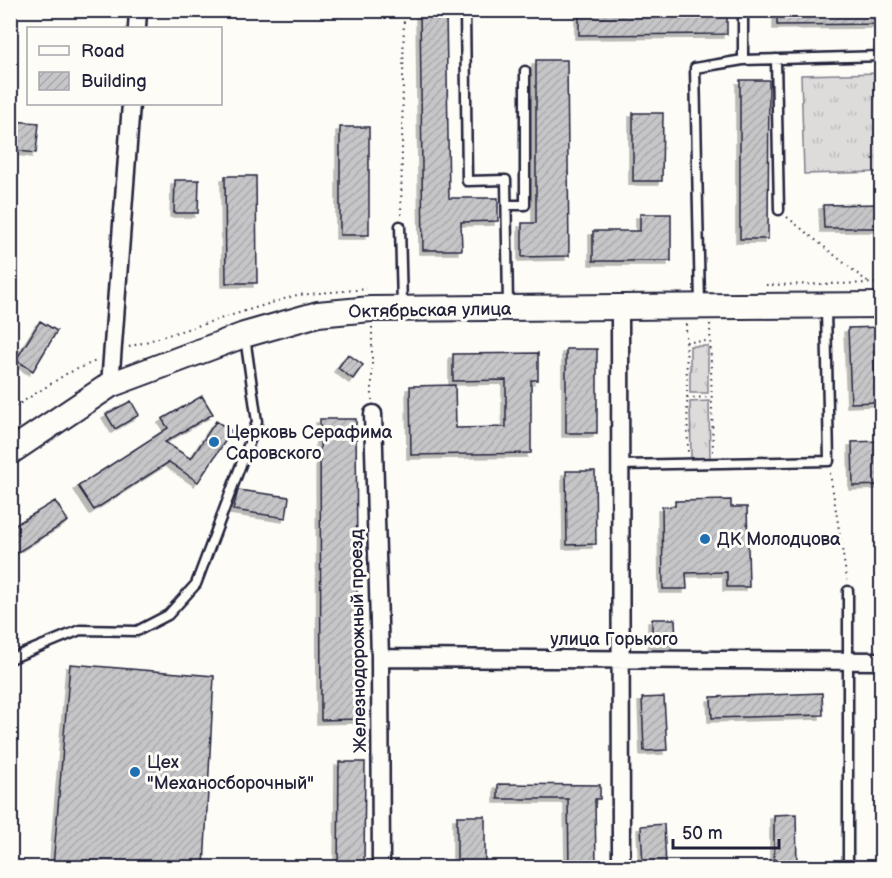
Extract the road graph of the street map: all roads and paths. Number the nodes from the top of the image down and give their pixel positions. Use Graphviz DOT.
graph roads {
  1 [pos="138,10"];
  2 [pos="404,10"];
  3 [pos="465,10"];
  4 [pos="743,10"];
  5 [pos="136,27"];
  6 [pos="882,56"];
  7 [pos="776,59"];
  8 [pos="743,60"];
  9 [pos="525,71"];
  10 [pos="131,105"];
  11 [pos="507,206"];
  12 [pos="778,210"];
  13 [pos="400,226"];
  14 [pos="869,284"];
  15 [pos="826,305"];
  16 [pos="882,305"];
  17 [pos="699,306"];
  18 [pos="620,307"];
  19 [pos="508,308"];
  20 [pos="371,309"];
  21 [pos="402,309"];
  22 [pos="244,335"];
  23 [pos="710,341"];
  24 [pos="686,342"];
  25 [pos="110,385"];
  26 [pos="711,397"];
  27 [pos="687,398"];
  28 [pos="372,414"];
  29 [pos="10,452"];
  30 [pos="829,461"];
  31 [pos="713,463"];
  32 [pos="688,464"];
  33 [pos="621,465"];
  34 [pos="848,591"];
  35 [pos="380,658"];
  36 [pos="621,658"];
  37 [pos="10,659"];
  38 [pos="848,661"];
  39 [pos="882,661"];
  40 [pos="381,867"];
  41 [pos="621,867"];
  42 [pos="848,867"];
  1 -- 5 [label="street"];
  2 -- 13 [label="path"];
  3 -- 11 [label="lane"];
  4 -- 8 [label="lane"];
  6 -- 7 [label="lane"];
  7 -- 8 [label="lane"];
  7 -- 12 [label="lane"];
  8 -- 17 [label="lane"];
  9 -- 11 [label="lane"];
  10 -- 25 [label="street"];
  11 -- 19 [label="lane"];
  12 -- 14 [label="path"];
  13 -- 21 [label="lane"];
  15 -- 16 [label="main road, Октябрьская улица"];
  15 -- 17 [label="main road, Октябрьская улица"];
  15 -- 30 [label="lane"];
  17 -- 18 [label="main road, Октябрьская улица"];
  17 -- 23 [label="path"];
  17 -- 24 [label="path"];
  18 -- 19 [label="main road, Октябрьская улица"];
  18 -- 33 [label="street"];
  19 -- 21 [label="main road, Октябрьская улица"];
  20 -- 21 [label="main road, Октябрьская улица"];
  20 -- 22 [label="main road, Октябрьская улица"];
  20 -- 28 [label="path"];
  22 -- 25 [label="main road, Октябрьская улица"];
  22 -- 37 [label="lane"];
  23 -- 24 [label="path"];
  23 -- 26 [label="path"];
  24 -- 27 [label="path"];
  25 -- 29 [label="main road, Октябрьская улица"];
  26 -- 27 [label="path"];
  26 -- 31 [label="path"];
  27 -- 32 [label="path"];
  28 -- 35 [label="street, Железнодорожный проезд"];
  30 -- 31 [label="lane"];
  30 -- 34 [label="path"];
  31 -- 32 [label="lane"];
  32 -- 33 [label="lane"];
  33 -- 36 [label="street"];
  34 -- 38 [label="lane"];
  35 -- 36 [label="street, улица Горького"];
  35 -- 40 [label="street, Железнодорожный проезд"];
  36 -- 38 [label="street, улица Горького"];
  36 -- 41 [label="street"];
  38 -- 39 [label="street, улица Горького"];
  38 -- 42 [label="lane"];
}
